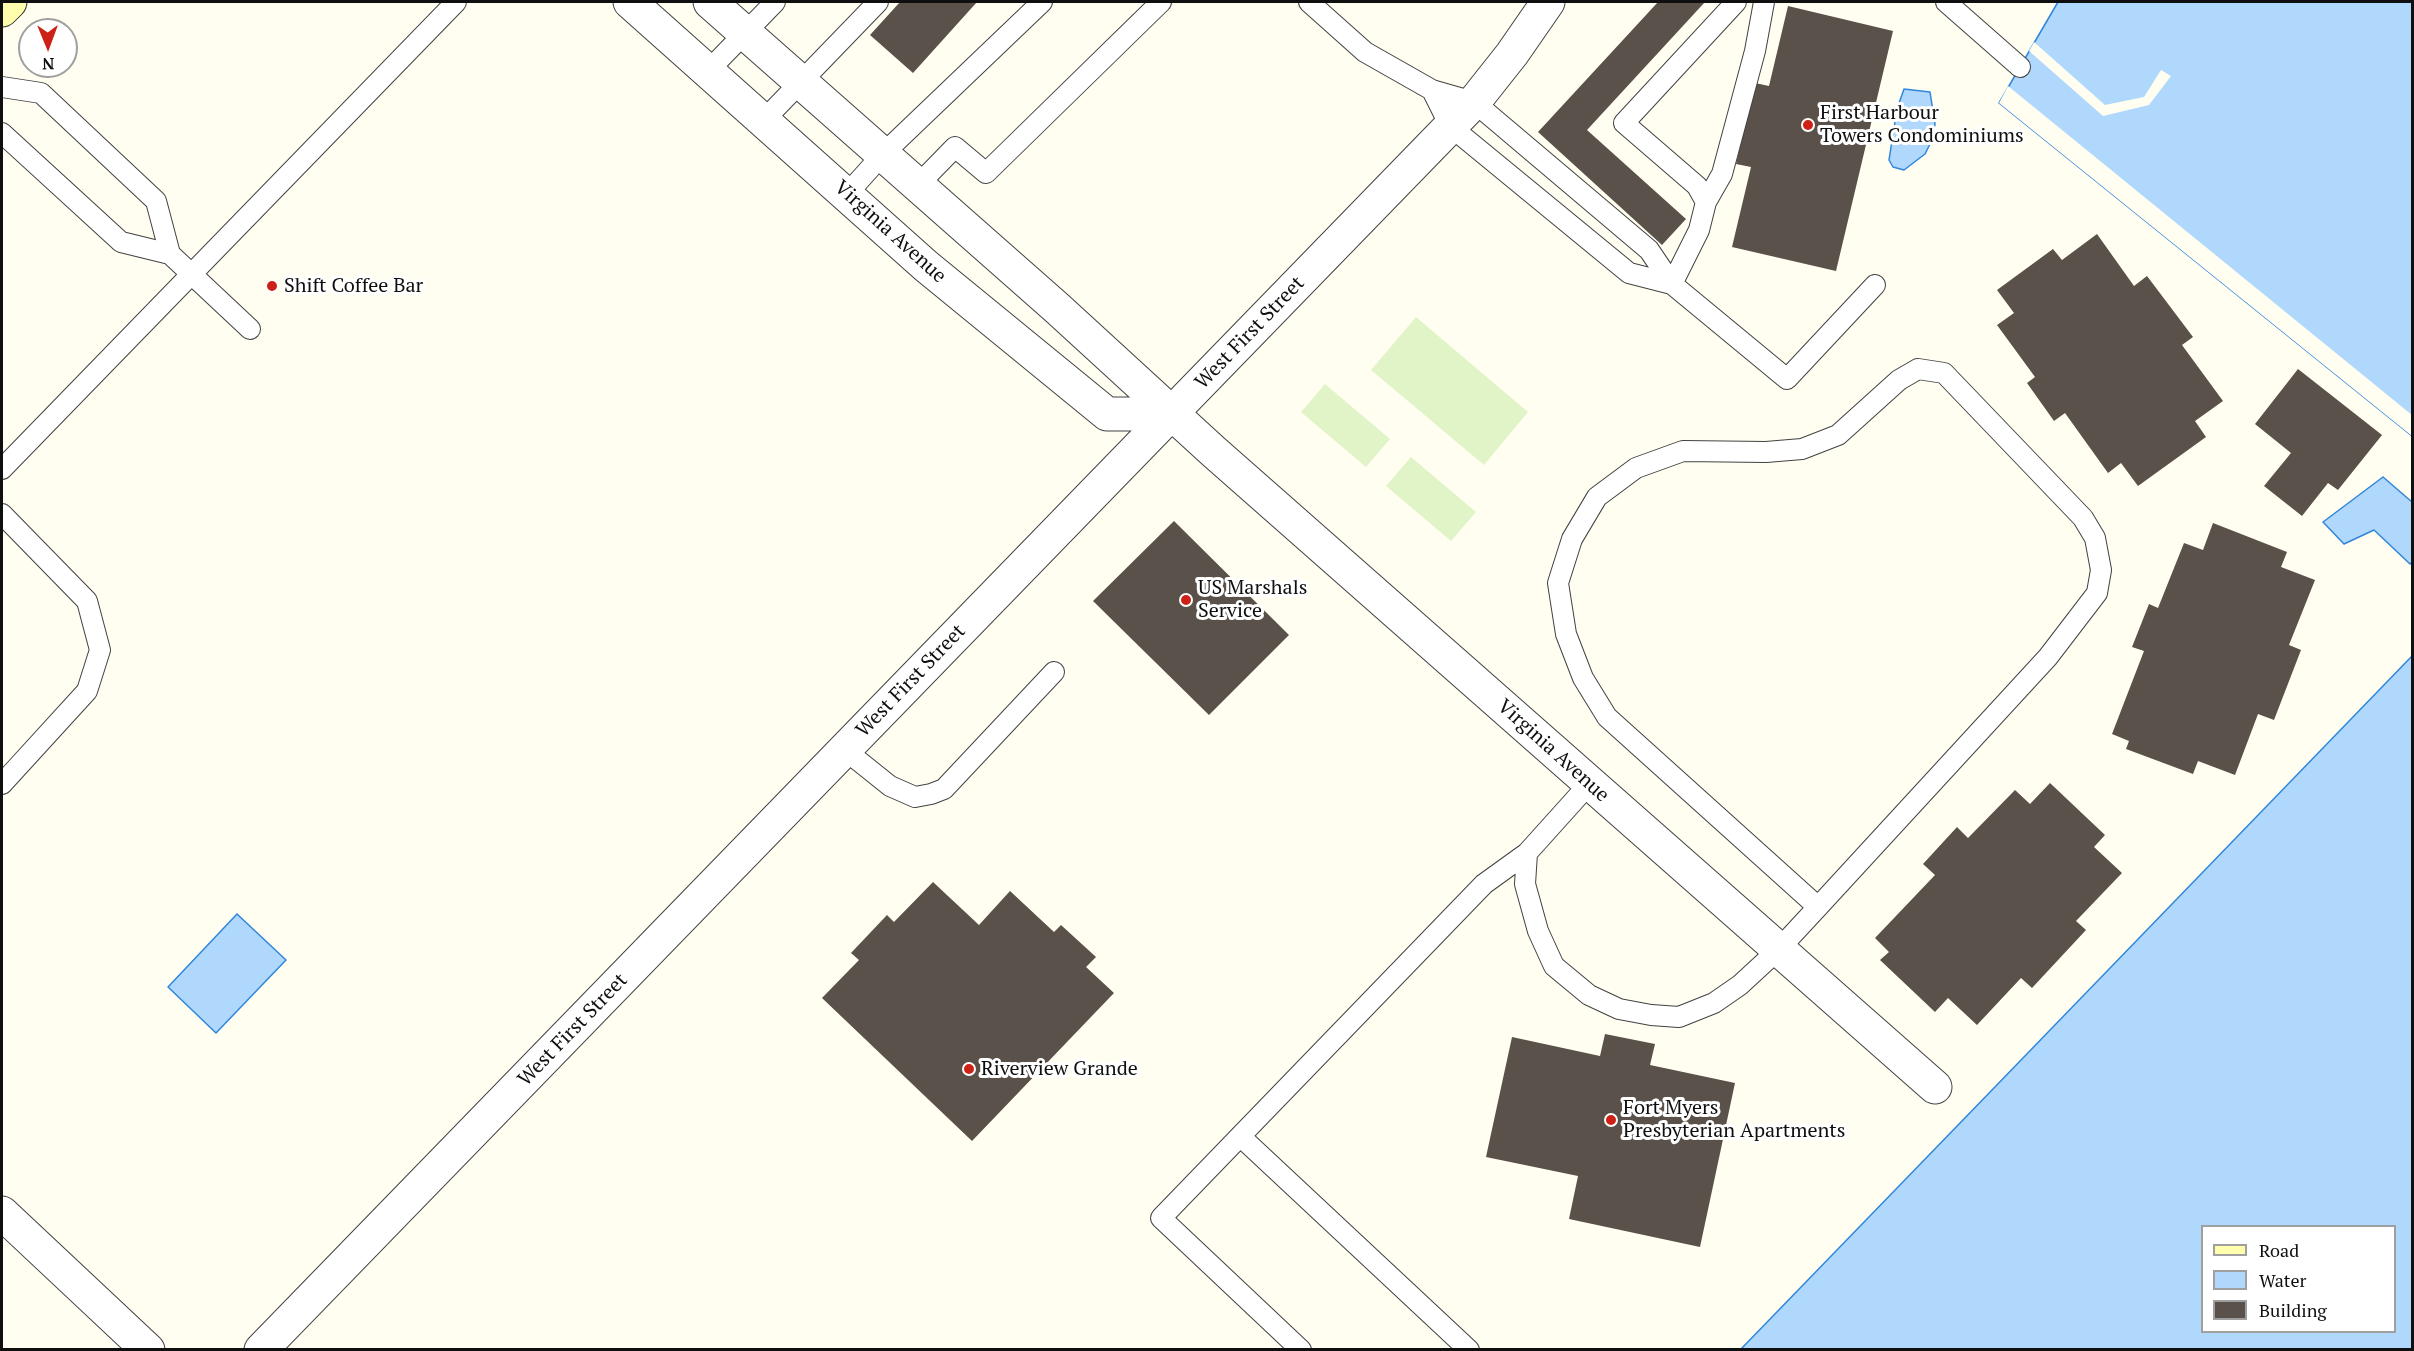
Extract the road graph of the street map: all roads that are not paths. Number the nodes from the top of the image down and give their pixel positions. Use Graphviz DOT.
graph roads {
  1 [pos="10,2"];
  2 [pos="456,2"];
  3 [pos="630,2"];
  4 [pos="710,2"];
  5 [pos="775,2"];
  6 [pos="878,2"];
  7 [pos="1042,2"];
  8 [pos="1161,2"];
  9 [pos="1309,2"];
  10 [pos="1548,2"];
  11 [pos="1736,2"];
  12 [pos="1764,2"];
  13 [pos="1946,2"];
  14 [pos="2,10"];
  15 [pos="745,33"];
  16 [pos="2020,67"];
  17 [pos="708,71"];
  18 [pos="802,82"];
  19 [pos="2,87"];
  20 [pos="1432,90"];
  21 [pos="1474,102"];
  22 [pos="764,120"];
  23 [pos="1450,126"];
  24 [pos="2,133"];
  25 [pos="883,154"];
  26 [pos="918,185"];
  27 [pos="847,195"];
  28 [pos="1706,202"];
  29 [pos="170,254"];
  30 [pos="193,275"];
  31 [pos="1672,284"];
  32 [pos="1875,285"];
  33 [pos="250,329"];
  34 [pos="1172,414"];
  35 [pos="2,470"];
  36 [pos="2,514"];
  37 [pos="1054,672"];
  38 [pos="845,750"];
  39 [pos="1590,783"];
  40 [pos="2,784"];
  41 [pos="1527,853"];
  42 [pos="1818,906"];
  43 [pos="1779,950"];
  44 [pos="1935,1087"];
  45 [pos="1240,1136"];
  46 [pos="2,1213"];
  47 [pos="148,1350"];
  48 [pos="261,1350"];
  49 [pos="1302,1350"];
  50 [pos="1469,1350"];
  1 -- 14 [label="main road"];
  2 -- 30 [label="lane"];
  3 -- 17 [label="street, Virginia Avenue"];
  4 -- 15 [label="street, Virginia Avenue"];
  5 -- 15 [label="lane"];
  6 -- 18 [label="lane"];
  7 -- 25 [label="lane"];
  8 -- 26 [label="lane"];
  9 -- 20 [label="lane"];
  10 -- 21 [label="street, West First Street"];
  11 -- 28 [label="lane"];
  12 -- 28 [label="lane"];
  13 -- 16 [label="lane"];
  15 -- 17 [label="lane"];
  15 -- 18 [label="street, Virginia Avenue"];
  17 -- 22 [label="street, Virginia Avenue"];
  18 -- 22 [label="lane"];
  18 -- 25 [label="street, Virginia Avenue"];
  19 -- 29 [label="lane"];
  20 -- 21 [label="lane"];
  20 -- 23 [label="lane"];
  21 -- 23 [label="street, West First Street"];
  21 -- 31 [label="lane"];
  22 -- 27 [label="street, Virginia Avenue"];
  23 -- 31 [label="lane"];
  23 -- 34 [label="street, West First Street"];
  24 -- 29 [label="lane"];
  25 -- 26 [label="street, Virginia Avenue"];
  25 -- 27 [label="lane"];
  26 -- 34 [label="street, Virginia Avenue"];
  27 -- 34 [label="street, Virginia Avenue"];
  28 -- 31 [label="lane"];
  29 -- 30 [label="lane"];
  30 -- 33 [label="lane"];
  30 -- 35 [label="lane"];
  31 -- 32 [label="lane"];
  34 -- 38 [label="street, West First Street"];
  34 -- 39 [label="street, Virginia Avenue"];
  36 -- 40 [label="lane"];
  37 -- 38 [label="lane"];
  38 -- 48 [label="street, West First Street"];
  39 -- 41 [label="lane"];
  39 -- 43 [label="street, Virginia Avenue"];
  41 -- 43 [label="lane"];
  41 -- 45 [label="lane"];
  42 -- 42 [label="lane"];
  42 -- 43 [label="lane"];
  43 -- 44 [label="street, Virginia Avenue"];
  45 -- 49 [label="lane"];
  45 -- 50 [label="lane"];
  46 -- 47 [label="street"];
}
